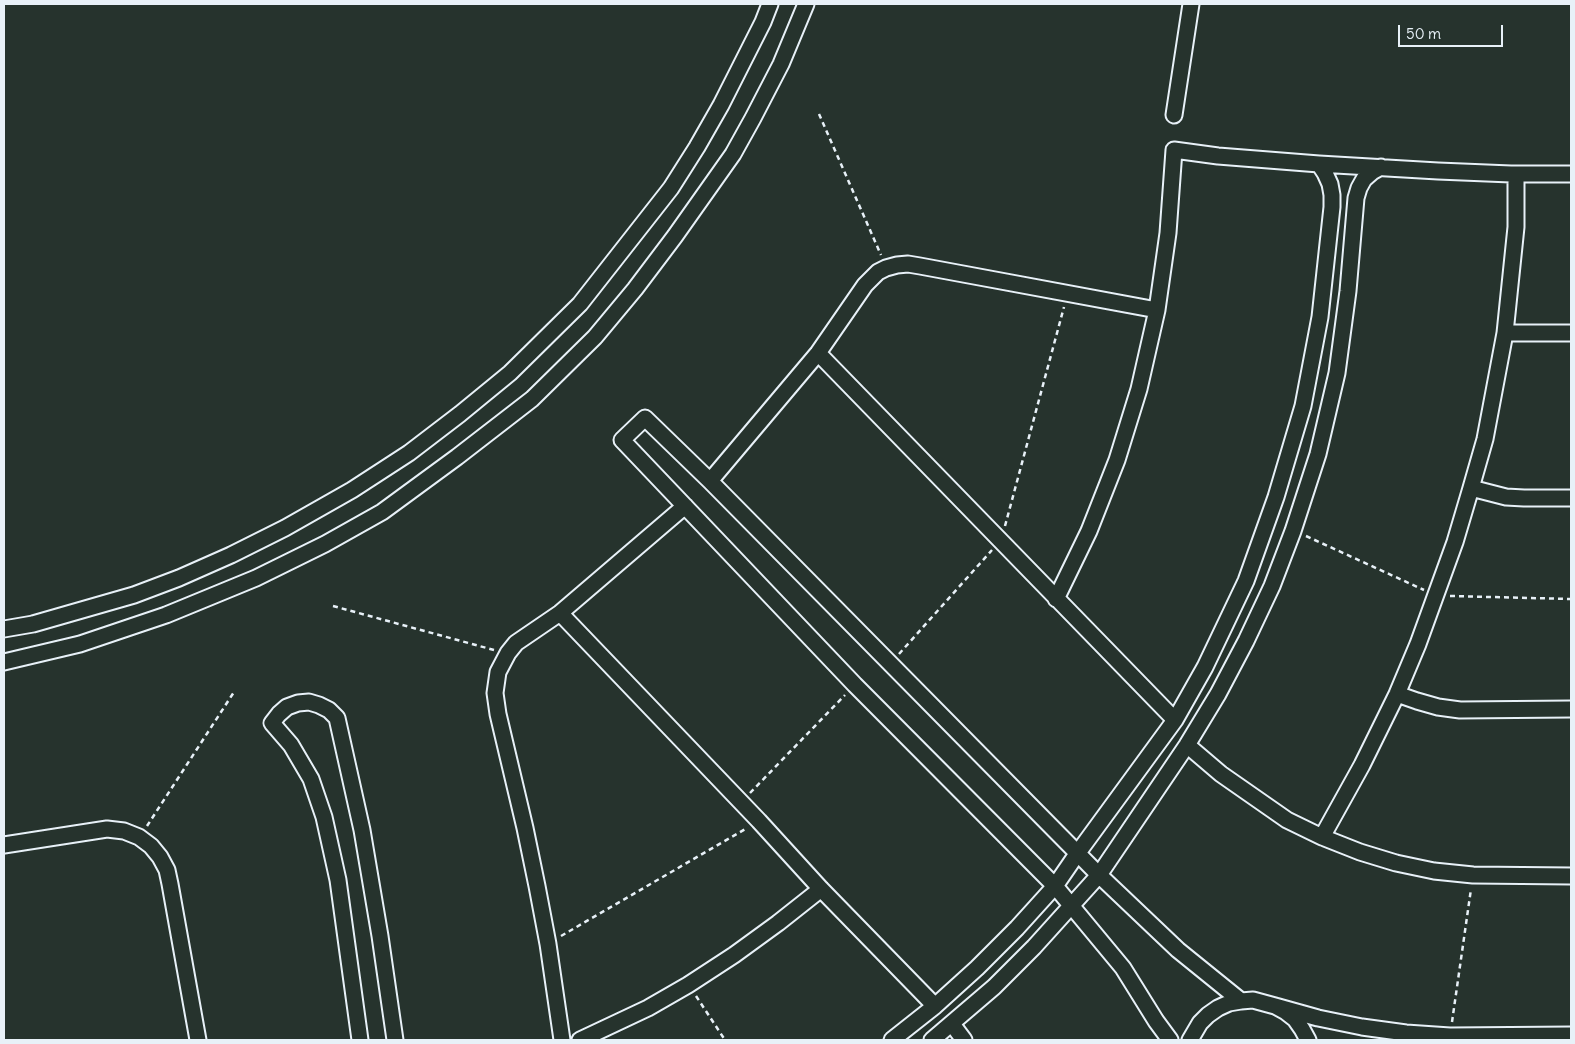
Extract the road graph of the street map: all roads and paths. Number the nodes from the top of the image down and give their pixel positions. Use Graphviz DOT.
graph roads {
  1 [pos="770,4"];
  2 [pos="806,4"];
  3 [pos="1191,4"];
  4 [pos="819,114"];
  5 [pos="1174,115"];
  6 [pos="1319,164"];
  7 [pos="1381,167"];
  8 [pos="1516,174"];
  9 [pos="1571,174"];
  10 [pos="1329,236"];
  11 [pos="1352,237"];
  12 [pos="886,268"];
  13 [pos="1068,294"];
  14 [pos="1157,310"];
  15 [pos="1505,333"];
  16 [pos="1571,334"];
  17 [pos="818,353"];
  18 [pos="710,481"];
  19 [pos="1471,488"];
  20 [pos="1571,498"];
  21 [pos="685,506"];
  22 [pos="1294,530"];
  23 [pos="1001,541"];
  24 [pos="1436,595"];
  25 [pos="1056,599"];
  26 [pos="1571,599"];
  27 [pos="333,606"];
  28 [pos="560,613"];
  29 [pos="4,629"];
  30 [pos="508,653"];
  31 [pos="4,662"];
  32 [pos="891,664"];
  33 [pos="855,684"];
  34 [pos="234,692"];
  35 [pos="1397,694"];
  36 [pos="1571,709"];
  37 [pos="1175,720"];
  38 [pos="1187,745"];
  39 [pos="741,802"];
  40 [pos="759,821"];
  41 [pos="139,837"];
  42 [pos="1322,837"];
  43 [pos="4,845"];
  44 [pos="1077,854"];
  45 [pos="1099,875"];
  46 [pos="1473,875"];
  47 [pos="1571,876"];
  48 [pos="1055,886"];
  49 [pos="821,889"];
  50 [pos="1072,906"];
  51 [pos="548,944"];
  52 [pos="688,984"];
  53 [pos="1241,1000"];
  54 [pos="935,1006"];
  55 [pos="1275,1006"];
  56 [pos="952,1024"];
  57 [pos="1571,1035"];
  58 [pos="1450,1036"];
  59 [pos="198,1040"];
  60 [pos="360,1040"];
  61 [pos="395,1040"];
  62 [pos="562,1040"];
  63 [pos="580,1040"];
  64 [pos="725,1040"];
  65 [pos="892,1040"];
  66 [pos="932,1040"];
  67 [pos="964,1040"];
  68 [pos="1170,1040"];
  69 [pos="1190,1040"];
  70 [pos="1308,1040"];
  1 -- 29 [label="street"];
  2 -- 31 [label="street"];
  3 -- 5 [label="street"];
  4 -- 12 [label="path"];
  6 -- 7 [label="street"];
  6 -- 10 [label="street"];
  6 -- 14 [label="street"];
  7 -- 8 [label="street"];
  7 -- 11 [label="street"];
  8 -- 9 [label="street"];
  8 -- 15 [label="street"];
  10 -- 11 [label="street"];
  10 -- 37 [label="street"];
  11 -- 22 [label="street"];
  12 -- 13 [label="street"];
  12 -- 17 [label="street"];
  13 -- 14 [label="street"];
  13 -- 23 [label="path"];
  14 -- 25 [label="street"];
  15 -- 16 [label="street"];
  15 -- 19 [label="street"];
  17 -- 18 [label="street"];
  17 -- 23 [label="street"];
  18 -- 21 [label="street"];
  18 -- 32 [label="street"];
  19 -- 20 [label="street"];
  19 -- 24 [label="street"];
  21 -- 28 [label="street"];
  21 -- 33 [label="street"];
  22 -- 24 [label="path"];
  22 -- 38 [label="street"];
  23 -- 25 [label="street"];
  23 -- 32 [label="path"];
  24 -- 26 [label="path"];
  24 -- 35 [label="street"];
  25 -- 37 [label="street"];
  27 -- 30 [label="path"];
  28 -- 30 [label="street"];
  28 -- 39 [label="street"];
  30 -- 51 [label="street"];
  32 -- 44 [label="street"];
  33 -- 39 [label="path"];
  33 -- 48 [label="street"];
  34 -- 41 [label="path"];
  35 -- 36 [label="street"];
  35 -- 42 [label="street"];
  37 -- 44 [label="street"];
  38 -- 42 [label="street"];
  38 -- 45 [label="street"];
  39 -- 40 [label="street"];
  40 -- 49 [label="street"];
  40 -- 51 [label="path"];
  41 -- 43 [label="street"];
  41 -- 59 [label="street"];
  42 -- 46 [label="street"];
  44 -- 45 [label="street"];
  44 -- 48 [label="street"];
  45 -- 50 [label="street"];
  45 -- 53 [label="street"];
  46 -- 47 [label="street"];
  46 -- 58 [label="path"];
  48 -- 50 [label="street"];
  48 -- 54 [label="street"];
  49 -- 52 [label="street"];
  49 -- 54 [label="street"];
  50 -- 56 [label="street"];
  50 -- 68 [label="street"];
  51 -- 62 [label="street"];
  52 -- 63 [label="street"];
  52 -- 64 [label="path"];
  53 -- 55 [label="street"];
  53 -- 69 [label="street"];
  54 -- 65 [label="street"];
  55 -- 58 [label="street"];
  55 -- 70 [label="street"];
  56 -- 66 [label="street"];
  56 -- 67 [label="street"];
  57 -- 58 [label="street"];
  60 -- 61 [label="street"];
}
